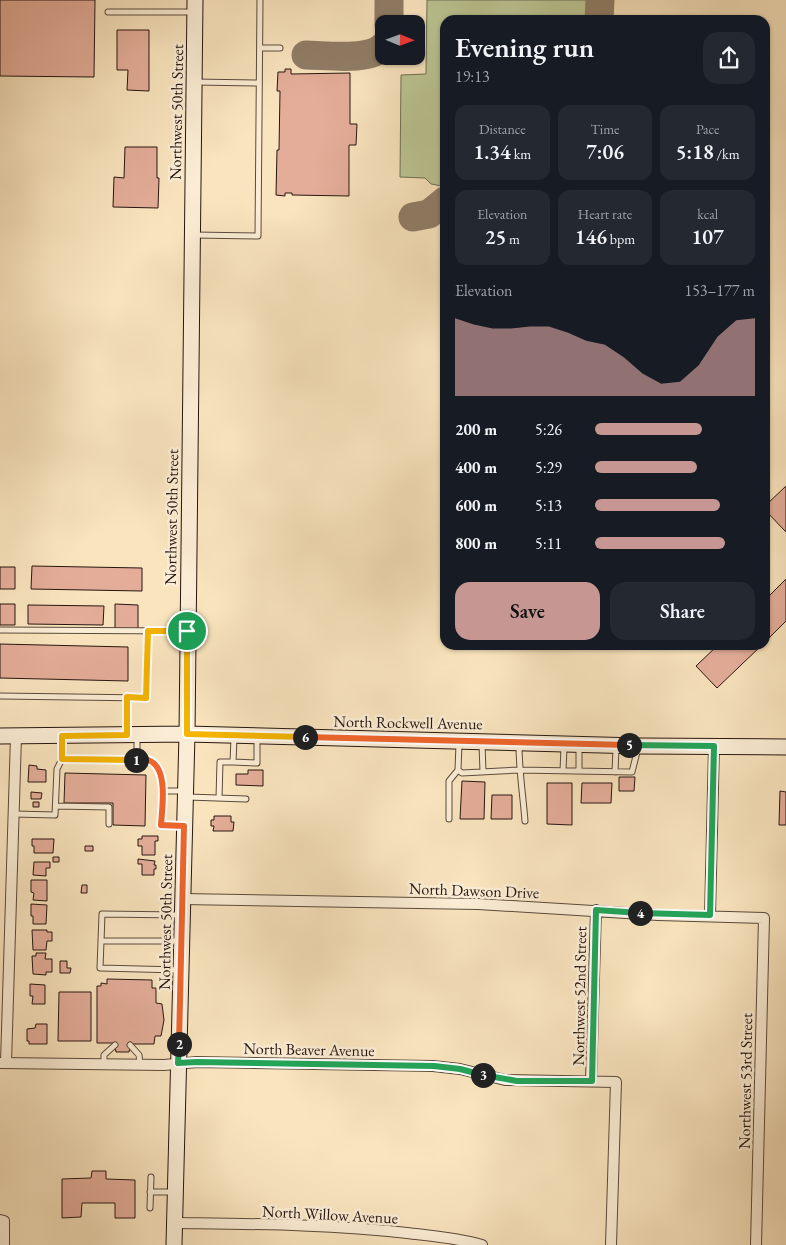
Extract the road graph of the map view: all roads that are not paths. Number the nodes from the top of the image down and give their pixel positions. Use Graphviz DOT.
graph roads {
  1 [pos="260,0"];
  2 [pos="194,6"];
  3 [pos="108,12"];
  4 [pos="260,48"];
  5 [pos="280,48"];
  6 [pos="193,82"];
  7 [pos="259,83"];
  8 [pos="191,235"];
  9 [pos="0,630"];
  10 [pos="148,631"];
  11 [pos="187,631"];
  12 [pos="0,696"];
  13 [pos="127,697"];
  14 [pos="187,734"];
  15 [pos="132,735"];
  16 [pos="0,736"];
  17 [pos="16,736"];
  18 [pos="62,736"];
  19 [pos="234,736"];
  20 [pos="257,736"];
  21 [pos="459,740"];
  22 [pos="482,741"];
  23 [pos="519,742"];
  24 [pos="564,744"];
  25 [pos="579,744"];
  26 [pos="616,745"];
  27 [pos="639,746"];
  28 [pos="714,746"];
  29 [pos="786,747"];
  30 [pos="62,759"];
  31 [pos="138,760"];
  32 [pos="234,762"];
  33 [pos="458,770"];
  34 [pos="519,770"];
  35 [pos="563,771"];
  36 [pos="579,771"];
  37 [pos="483,772"];
  38 [pos="614,772"];
  39 [pos="162,791"];
  40 [pos="185,794"];
  41 [pos="219,798"];
  42 [pos="246,799"];
  43 [pos="56,806"];
  44 [pos="14,814"];
  45 [pos="449,819"];
  46 [pos="525,821"];
  47 [pos="109,824"];
  48 [pos="184,826"];
  49 [pos="182,899"];
  50 [pos="596,910"];
  51 [pos="182,915"];
  52 [pos="710,915"];
  53 [pos="764,918"];
  54 [pos="101,941"];
  55 [pos="182,941"];
  56 [pos="182,971"];
  57 [pos="115,1045"];
  58 [pos="130,1045"];
  59 [pos="3,1063"];
  60 [pos="178,1063"];
  61 [pos="104,1064"];
  62 [pos="140,1064"];
  63 [pos="592,1081"];
  64 [pos="151,1177"];
  65 [pos="150,1192"];
  66 [pos="175,1192"];
  67 [pos="150,1208"];
  68 [pos="2,1221"];
  69 [pos="174,1223"];
  70 [pos="4,1245"];
  71 [pos="174,1245"];
  72 [pos="482,1245"];
  73 [pos="612,1245"];
  74 [pos="756,1245"];
  1 -- 4 [label="lane"];
  2 -- 3 [label="lane"];
  2 -- 6 [label="street, Northwest 50th Street"];
  4 -- 5 [label="lane"];
  4 -- 7 [label="lane"];
  6 -- 7 [label="lane"];
  6 -- 8 [label="street, Northwest 50th Street"];
  7 -- 8 [label="lane"];
  8 -- 11 [label="street, Northwest 50th Street"];
  9 -- 10 [label="lane"];
  10 -- 11 [label="lane"];
  10 -- 13 [label="lane"];
  11 -- 14 [label="street, Northwest 50th Street"];
  12 -- 13 [label="lane"];
  13 -- 15 [label="lane"];
  14 -- 15 [label="street, North Rockwell Avenue"];
  14 -- 19 [label="street, North Rockwell Avenue"];
  14 -- 40 [label="street, Northwest 50th Street"];
  15 -- 18 [label="street, North Rockwell Avenue"];
  15 -- 31 [label="lane"];
  16 -- 17 [label="street, North Rockwell Avenue"];
  17 -- 18 [label="street, North Rockwell Avenue"];
  17 -- 44 [label="street"];
  18 -- 30 [label="lane"];
  19 -- 20 [label="street, North Rockwell Avenue"];
  19 -- 32 [label="lane"];
  20 -- 21 [label="street, North Rockwell Avenue"];
  20 -- 32 [label="lane"];
  21 -- 22 [label="street, North Rockwell Avenue"];
  21 -- 33 [label="lane"];
  22 -- 23 [label="street, North Rockwell Avenue"];
  22 -- 37 [label="lane"];
  23 -- 24 [label="street, North Rockwell Avenue"];
  23 -- 34 [label="lane"];
  24 -- 25 [label="street, North Rockwell Avenue"];
  24 -- 35 [label="lane"];
  25 -- 26 [label="street, North Rockwell Avenue"];
  25 -- 36 [label="lane"];
  26 -- 27 [label="street, North Rockwell Avenue"];
  26 -- 38 [label="lane"];
  27 -- 28 [label="street, North Rockwell Avenue"];
  27 -- 38 [label="lane"];
  28 -- 29 [label="street, North Rockwell Avenue"];
  28 -- 52 [label="street"];
  30 -- 31 [label="lane"];
  30 -- 43 [label="lane"];
  31 -- 39 [label="lane"];
  32 -- 41 [label="lane"];
  33 -- 37 [label="lane"];
  33 -- 45 [label="lane"];
  34 -- 35 [label="lane"];
  34 -- 37 [label="lane"];
  34 -- 46 [label="lane"];
  35 -- 36 [label="lane"];
  36 -- 38 [label="lane"];
  39 -- 40 [label="lane"];
  39 -- 48 [label="lane"];
  40 -- 41 [label="lane"];
  40 -- 48 [label="street, Northwest 50th Street"];
  41 -- 42 [label="lane"];
  43 -- 44 [label="lane"];
  43 -- 47 [label="lane"];
  44 -- 59 [label="street"];
  48 -- 49 [label="street, Northwest 50th Street"];
  49 -- 50 [label="street, North Dawson Drive"];
  49 -- 51 [label="street, Northwest 50th Street"];
  50 -- 52 [label="street, North Dawson Drive"];
  50 -- 63 [label="street, Northwest 52nd Street"];
  51 -- 54 [label="lane"];
  51 -- 55 [label="street, Northwest 50th Street"];
  52 -- 53 [label="street, North Dawson Drive"];
  53 -- 74 [label="street, Northwest 53rd Street"];
  54 -- 55 [label="lane"];
  54 -- 56 [label="lane"];
  55 -- 56 [label="street, Northwest 50th Street"];
  56 -- 60 [label="street, Northwest 50th Street"];
  57 -- 61 [label="lane"];
  58 -- 62 [label="lane"];
  59 -- 61 [label="street, North Beaver Avenue"];
  60 -- 62 [label="street, North Beaver Avenue"];
  60 -- 63 [label="street, North Beaver Avenue"];
  60 -- 66 [label="street, Northwest 50th Street"];
  61 -- 62 [label="street, North Beaver Avenue"];
  63 -- 73 [label="street, North Beaver Avenue"];
  64 -- 65 [label="lane"];
  65 -- 66 [label="lane"];
  65 -- 67 [label="lane"];
  66 -- 69 [label="street, Northwest 50th Street"];
  68 -- 70 [label="street"];
  69 -- 71 [label="street, Northwest 50th Street"];
  69 -- 72 [label="street, North Willow Avenue"];
}
